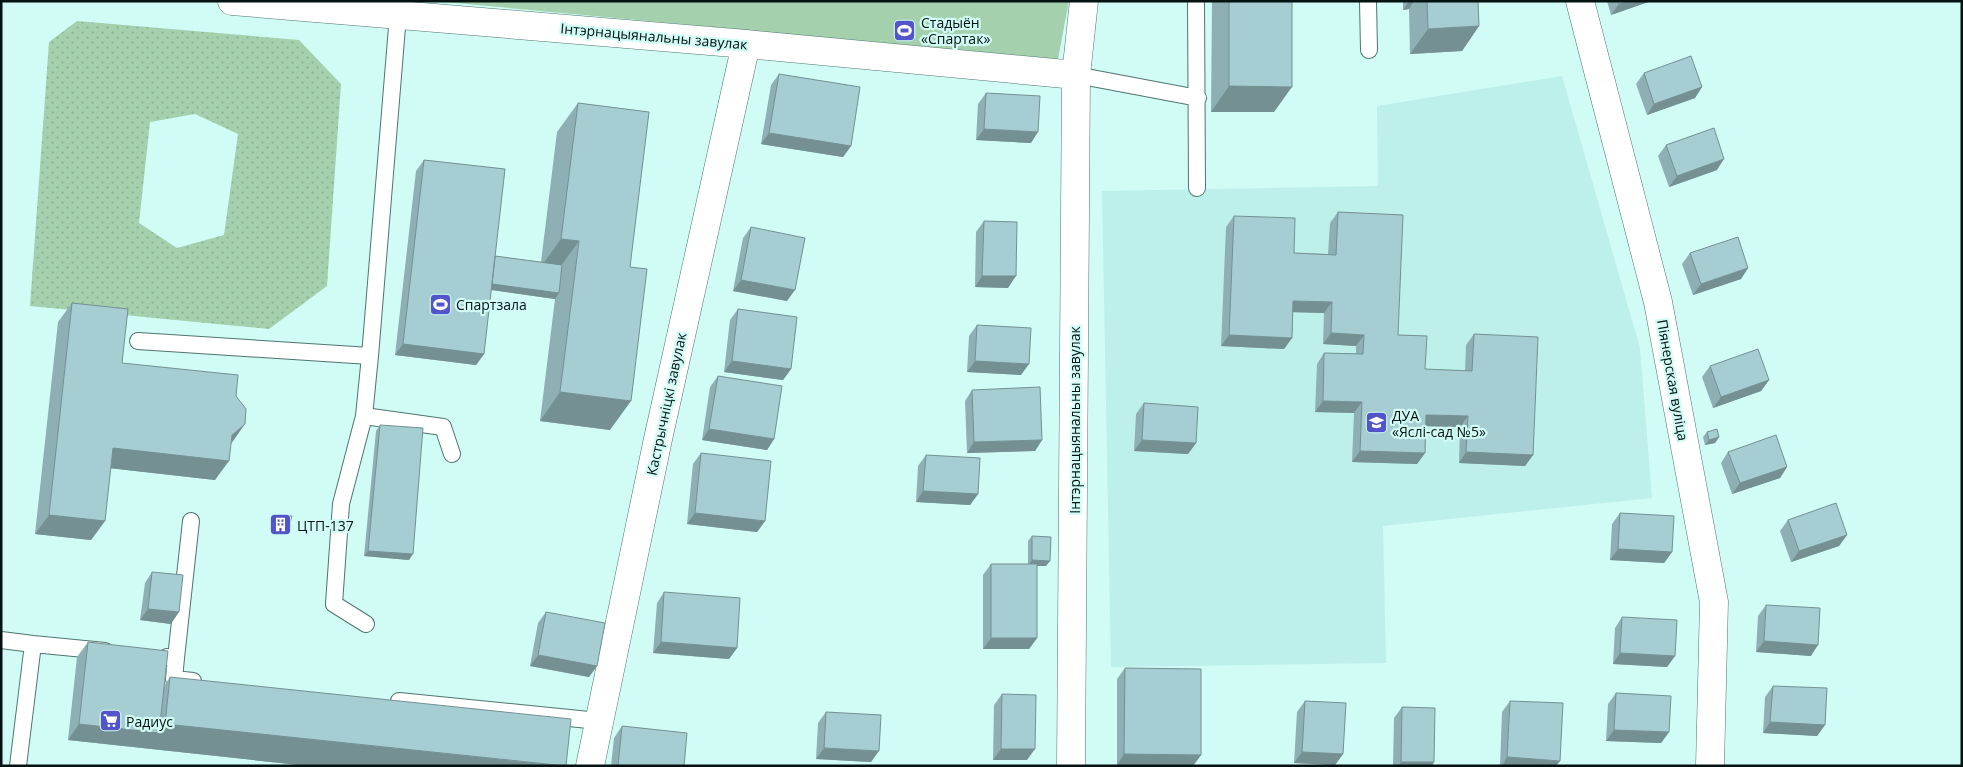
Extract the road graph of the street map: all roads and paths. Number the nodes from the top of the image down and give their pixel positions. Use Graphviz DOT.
graph roads {
  1 [pos="232,1"];
  2 [pos="1084,1"];
  3 [pos="1196,1"];
  4 [pos="1368,1"];
  5 [pos="1580,1"];
  6 [pos="398,15"];
  7 [pos="746,44"];
  8 [pos="1368,50"];
  9 [pos="1076,75"];
  10 [pos="1198,98"];
  11 [pos="1197,188"];
  12 [pos="138,341"];
  13 [pos="370,356"];
  14 [pos="364,416"];
  15 [pos="452,454"];
  16 [pos="191,521"];
  17 [pos="366,624"];
  18 [pos="1,640"];
  19 [pos="33,644"];
  20 [pos="119,653"];
  21 [pos="147,656"];
  22 [pos="176,658"];
  23 [pos="213,683"];
  24 [pos="381,700"];
  25 [pos="599,721"];
  26 [pos="18,766"];
  27 [pos="590,766"];
  28 [pos="1071,766"];
  29 [pos="1710,766"];
  1 -- 6 [label="street, Інтэрнацыянальны завулак"];
  2 -- 9 [label="street, Інтэрнацыянальны завулак"];
  3 -- 10 [label="lane"];
  4 -- 8 [label="lane"];
  5 -- 29 [label="street, Піянерская вуліца"];
  6 -- 7 [label="street, Інтэрнацыянальны завулак"];
  6 -- 13 [label="lane"];
  7 -- 9 [label="street, Інтэрнацыянальны завулак"];
  7 -- 25 [label="street, Кастрычніцкі завулак"];
  9 -- 10 [label="lane"];
  9 -- 28 [label="street, Інтэрнацыянальны завулак"];
  10 -- 11 [label="lane"];
  12 -- 13 [label="lane"];
  13 -- 14 [label="lane"];
  14 -- 15 [label="lane"];
  14 -- 17 [label="lane"];
  16 -- 22 [label="lane"];
  18 -- 19 [label="lane"];
  19 -- 20 [label="lane"];
  19 -- 26 [label="lane"];
  21 -- 22 [label="lane"];
  22 -- 23 [label="lane"];
  24 -- 25 [label="lane"];
  25 -- 27 [label="street, Кастрычніцкі завулак"];
}
